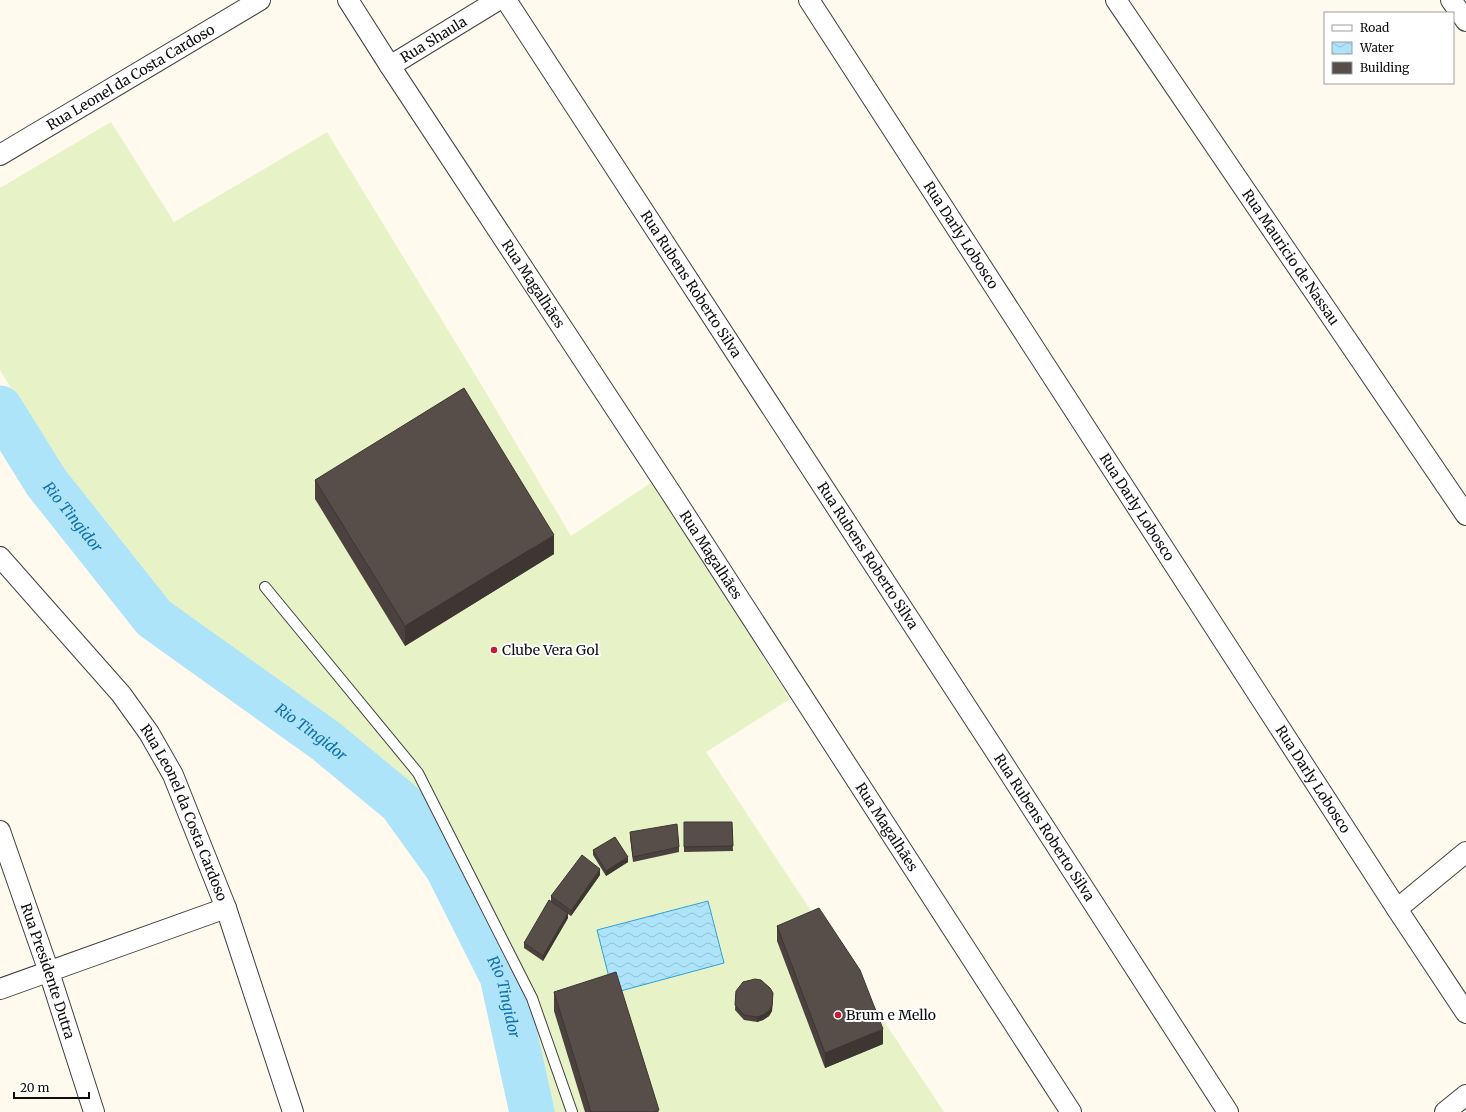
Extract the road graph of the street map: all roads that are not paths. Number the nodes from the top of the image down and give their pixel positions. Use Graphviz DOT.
graph roads {
  1 [pos="260,0"];
  2 [pos="348,0"];
  3 [pos="498,0"];
  4 [pos="506,0"];
  5 [pos="809,0"];
  6 [pos="1116,0"];
  7 [pos="1451,0"];
  8 [pos="1466,21"];
  9 [pos="390,66"];
  10 [pos="0,155"];
  11 [pos="1466,515"];
  12 [pos="0,556"];
  13 [pos="265,587"];
  14 [pos="0,831"];
  15 [pos="1466,852"];
  16 [pos="226,908"];
  17 [pos="1397,909"];
  18 [pos="49,972"];
  19 [pos="0,989"];
  20 [pos="1466,1013"];
  21 [pos="1466,1095"];
  22 [pos="94,1112"];
  23 [pos="293,1112"];
  24 [pos="572,1112"];
  25 [pos="1071,1112"];
  26 [pos="1228,1112"];
  27 [pos="1445,1112"];
  1 -- 10 [label="street, Rua Leonel da Costa Cardoso"];
  2 -- 9 [label="street, Rua Magalhães"];
  3 -- 9 [label="street, Rua Shaula"];
  4 -- 26 [label="street, Rua Rubens Roberto Silva"];
  5 -- 17 [label="street, Rua Darly Lobosco"];
  6 -- 11 [label="street, Rua Mauricio de Nassau"];
  7 -- 8 [label="street"];
  9 -- 25 [label="street, Rua Magalhães"];
  12 -- 16 [label="street, Rua Leonel da Costa Cardoso"];
  13 -- 24 [label="lane"];
  14 -- 18 [label="street, Rua Presidente Dutra"];
  15 -- 17 [label="street"];
  16 -- 18 [label="street"];
  16 -- 23 [label="street, Rua Leonel da Costa Cardoso"];
  17 -- 20 [label="street, Rua Darly Lobosco"];
  18 -- 19 [label="street"];
  18 -- 22 [label="street, Rua Presidente Dutra"];
  21 -- 27 [label="street"];
}
